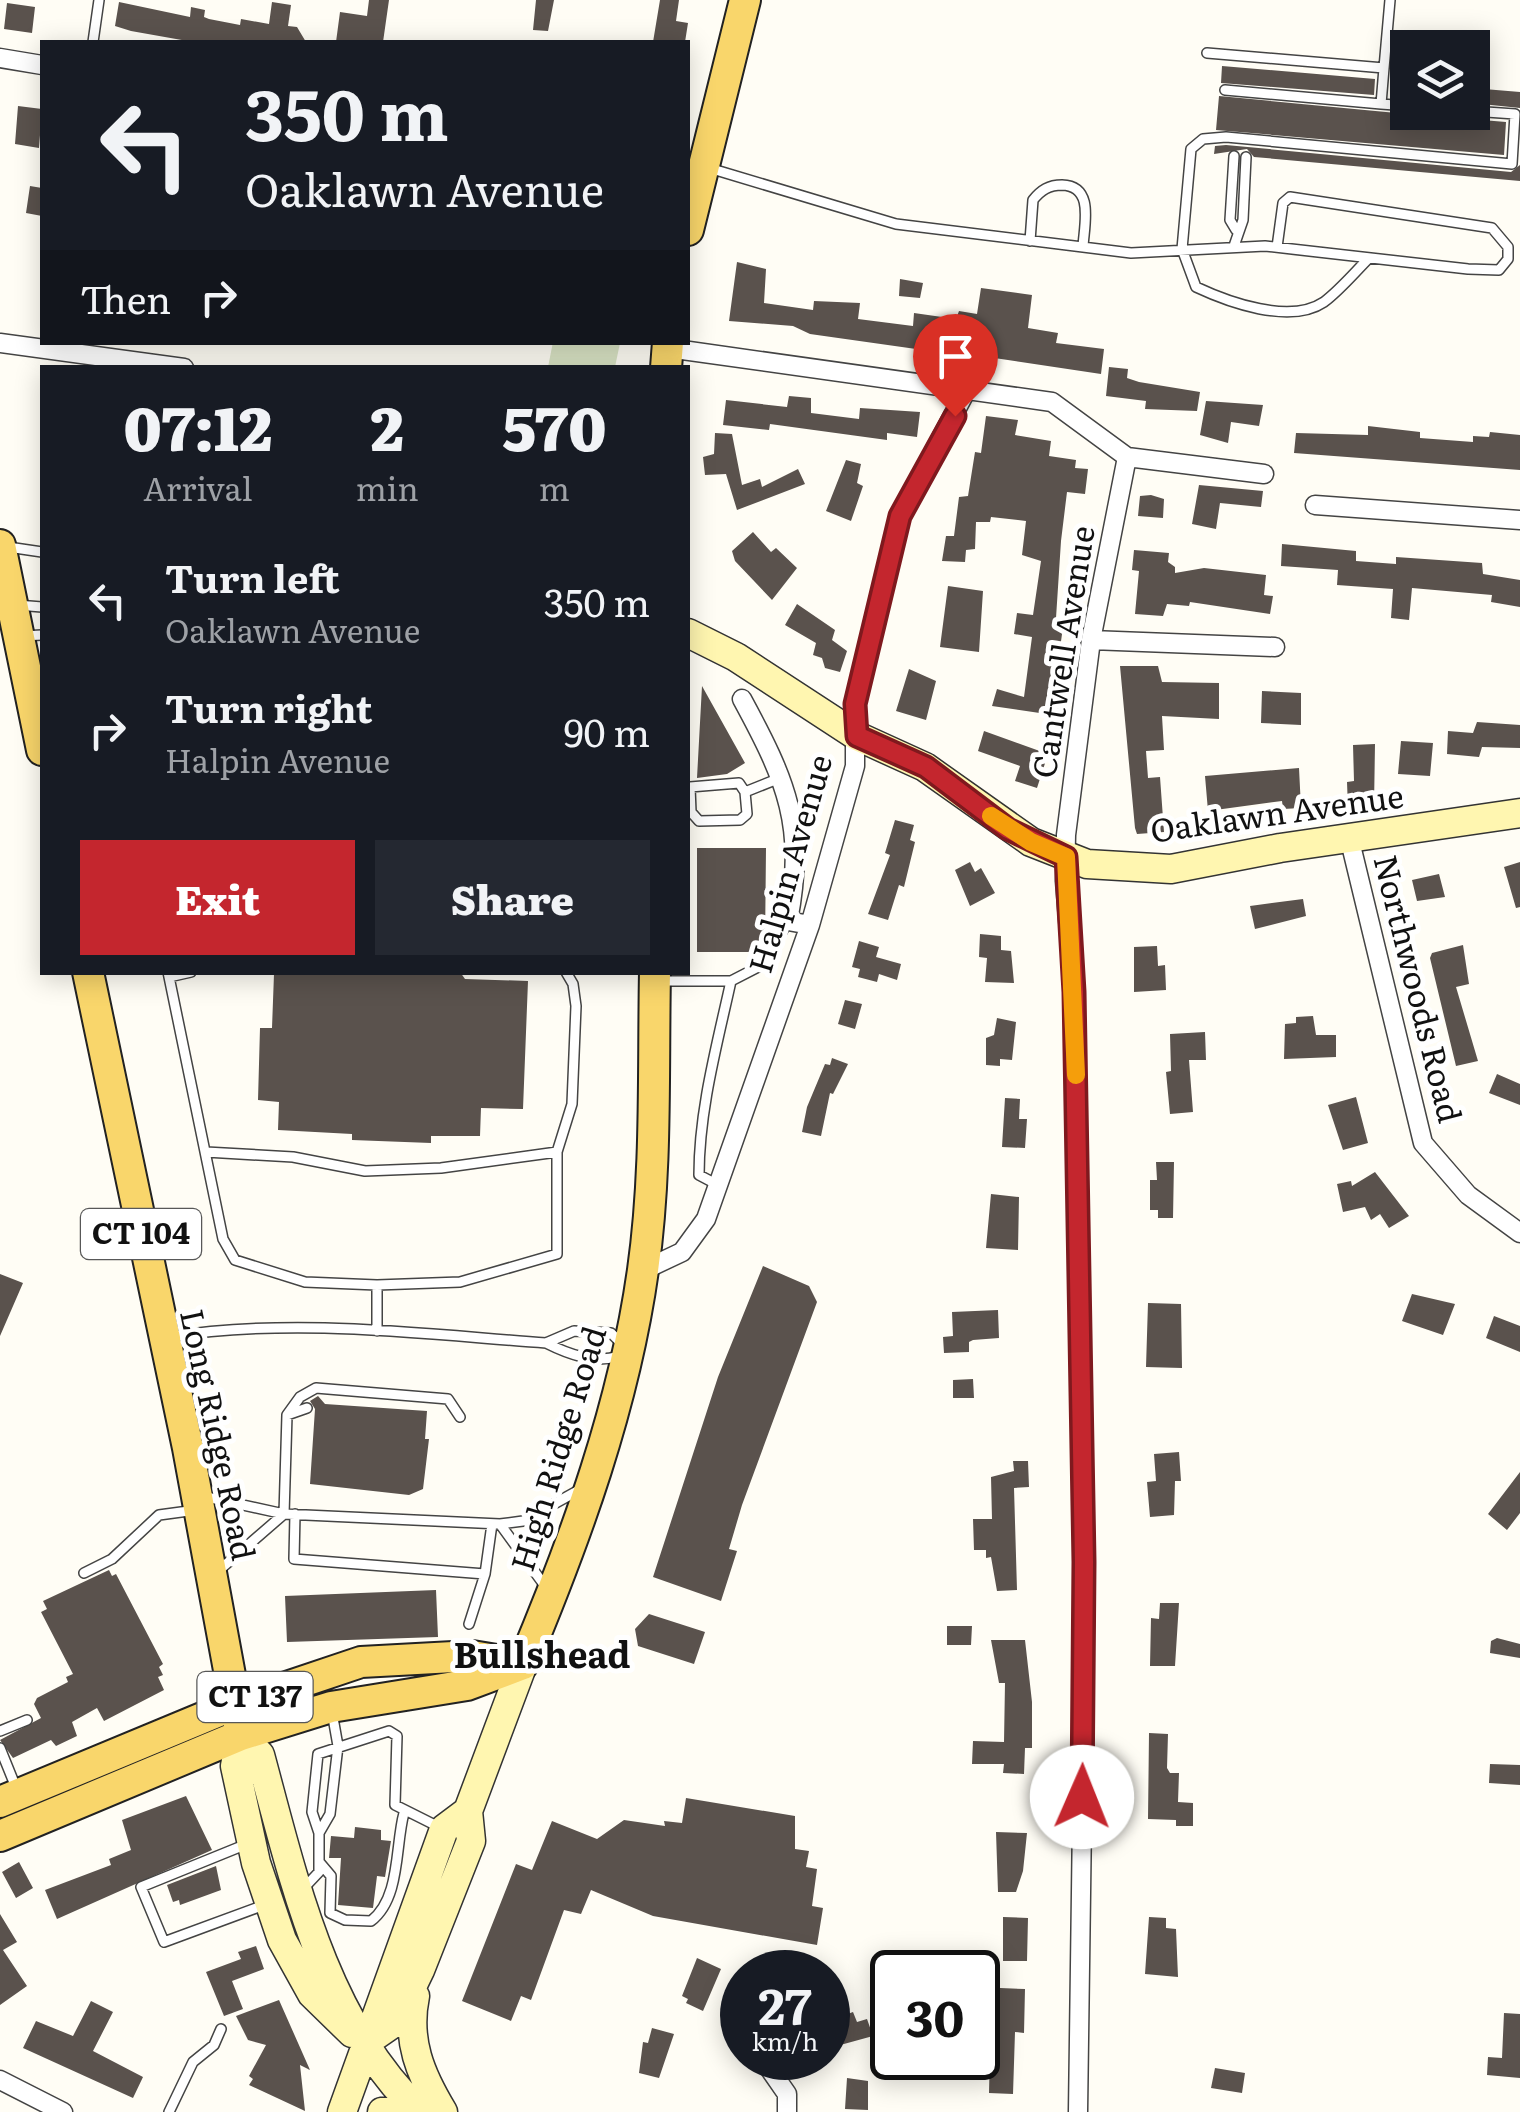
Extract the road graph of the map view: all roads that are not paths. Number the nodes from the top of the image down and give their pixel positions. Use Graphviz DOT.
graph roads {
  1 [pos="99,0"];
  2 [pos="745,0"];
  3 [pos="1390,0"];
  4 [pos="93,40"];
  5 [pos="1206,53"];
  6 [pos="0,58"];
  7 [pos="40,64"];
  8 [pos="1384,68"];
  9 [pos="1225,90"];
  10 [pos="1381,104"];
  11 [pos="1390,105"];
  12 [pos="1490,112"];
  13 [pos="1234,156"];
  14 [pos="1246,157"];
  15 [pos="694,165"];
  16 [pos="690,208"];
  17 [pos="1236,230"];
  18 [pos="1030,241"];
  19 [pos="1234,246"];
  20 [pos="1083,247"];
  21 [pos="1276,247"];
  22 [pos="1182,249"];
  23 [pos="1369,258"];
  24 [pos="0,343"];
  25 [pos="667,353"];
  26 [pos="152,365"];
  27 [pos="966,391"];
  28 [pos="1127,457"];
  29 [pos="1264,474"];
  30 [pos="1315,504"];
  31 [pos="1520,520"];
  32 [pos="0,545"];
  33 [pos="40,552"];
  34 [pos="19,606"];
  35 [pos="690,634"];
  36 [pos="31,636"];
  37 [pos="1092,640"];
  38 [pos="1274,647"];
  39 [pos="742,699"];
  40 [pos="40,729"];
  41 [pos="857,736"];
  42 [pos="783,778"];
  43 [pos="690,787"];
  44 [pos="745,792"];
  45 [pos="690,805"];
  46 [pos="1520,813"];
  47 [pos="1349,837"];
  48 [pos="1066,857"];
  49 [pos="788,921"];
  50 [pos="810,925"];
  51 [pos="89,975"];
  52 [pos="168,975"];
  53 [pos="567,975"];
  54 [pos="654,977"];
  55 [pos="732,981"];
  56 [pos="206,1152"];
  57 [pos="557,1152"];
  58 [pos="718,1185"];
  59 [pos="1520,1233"];
  60 [pos="644,1270"];
  61 [pos="377,1286"];
  62 [pos="377,1331"];
  63 [pos="161,1338"];
  64 [pos="546,1343"];
  65 [pos="629,1352"];
  66 [pos="307,1408"];
  67 [pos="287,1416"];
  68 [pos="460,1417"];
  69 [pos="592,1482"];
  70 [pos="197,1502"];
  71 [pos="290,1514"];
  72 [pos="496,1524"];
  73 [pos="84,1573"];
  74 [pos="485,1574"];
  75 [pos="211,1578"];
  76 [pos="552,1595"];
  77 [pos="469,1624"];
  78 [pos="523,1664"];
  79 [pos="236,1704"];
  80 [pos="330,1707"];
  81 [pos="26,1720"];
  82 [pos="0,1731"];
  83 [pos="241,1735"];
  84 [pos="338,1746"];
  85 [pos="0,1748"];
  86 [pos="9,1797"];
  87 [pos="468,1811"];
  88 [pos="404,1813"];
  89 [pos="444,1829"];
  90 [pos="319,1833"];
  91 [pos="0,1836"];
  92 [pos="252,1843"];
  93 [pos="320,1863"];
  94 [pos="299,1891"];
  95 [pos="270,1904"];
  96 [pos="319,1916"];
  97 [pos="427,1973"];
  98 [pos="221,2029"];
  99 [pos="366,2042"];
  100 [pos="0,2080"];
  101 [pos="777,2080"];
  102 [pos="48,2109"];
  103 [pos="426,2111"];
  104 [pos="169,2112"];
  105 [pos="342,2112"];
  106 [pos="382,2112"];
  107 [pos="787,2112"];
  108 [pos="1078,2112"];
  1 -- 4 [label="lane"];
  2 -- 15 [label="main road"];
  3 -- 8 [label="lane"];
  5 -- 8 [label="lane"];
  6 -- 7 [label="street"];
  8 -- 10 [label="lane"];
  9 -- 10 [label="lane"];
  10 -- 11 [label="lane"];
  12 -- 22 [label="lane"];
  13 -- 17 [label="lane"];
  14 -- 17 [label="lane"];
  15 -- 16 [label="main road"];
  15 -- 18 [label="lane"];
  17 -- 19 [label="lane"];
  18 -- 20 [label="lane"];
  18 -- 20 [label="lane"];
  19 -- 21 [label="lane"];
  19 -- 22 [label="lane"];
  20 -- 22 [label="lane"];
  21 -- 23 [label="lane"];
  21 -- 23 [label="lane"];
  22 -- 23 [label="lane"];
  24 -- 26 [label="street"];
  25 -- 27 [label="street"];
  27 -- 28 [label="street"];
  27 -- 41 [label="street, Halpin Avenue"];
  28 -- 29 [label="street"];
  28 -- 37 [label="street, Cantwell Avenue"];
  30 -- 31 [label="street"];
  32 -- 33 [label="lane"];
  32 -- 34 [label="main road"];
  34 -- 36 [label="main road"];
  35 -- 41 [label="main road, Oaklawn Avenue"];
  36 -- 40 [label="main road"];
  37 -- 38 [label="street"];
  37 -- 48 [label="street, Cantwell Avenue"];
  39 -- 42 [label="street"];
  41 -- 48 [label="main road, Oaklawn Avenue"];
  41 -- 50 [label="street, Halpin Avenue"];
  42 -- 44 [label="lane"];
  42 -- 49 [label="street"];
  43 -- 44 [label="lane"];
  44 -- 45 [label="lane"];
  46 -- 47 [label="main road, Oaklawn Avenue"];
  47 -- 48 [label="main road, Oaklawn Avenue"];
  47 -- 59 [label="street, Northwoods Road"];
  48 -- 108 [label="street, Cantwell Avenue"];
  49 -- 50 [label="street"];
  49 -- 55 [label="lane"];
  50 -- 58 [label="street, Halpin Avenue"];
  51 -- 63 [label="main road, Long Ridge Road / CT 104"];
  52 -- 56 [label="lane"];
  53 -- 57 [label="lane"];
  54 -- 55 [label="lane"];
  54 -- 60 [label="main road, High Ridge Road"];
  55 -- 58 [label="lane"];
  56 -- 57 [label="lane"];
  56 -- 61 [label="lane"];
  57 -- 61 [label="lane"];
  58 -- 60 [label="street, Halpin Avenue"];
  60 -- 65 [label="main road, High Ridge Road"];
  61 -- 62 [label="lane"];
  62 -- 63 [label="lane"];
  62 -- 64 [label="lane"];
  63 -- 70 [label="main road, Long Ridge Road / CT 104"];
  64 -- 65 [label="lane"];
  64 -- 65 [label="lane"];
  65 -- 69 [label="main road, High Ridge Road"];
  66 -- 67 [label="lane"];
  67 -- 68 [label="lane"];
  67 -- 71 [label="lane"];
  69 -- 72 [label="lane"];
  69 -- 76 [label="main road, High Ridge Road"];
  70 -- 71 [label="lane"];
  70 -- 73 [label="lane"];
  70 -- 75 [label="main road, Long Ridge Road / CT 104"];
  71 -- 72 [label="lane"];
  71 -- 74 [label="lane"];
  71 -- 75 [label="lane"];
  72 -- 74 [label="lane"];
  72 -- 76 [label="lane"];
  74 -- 77 [label="lane"];
  75 -- 79 [label="main road, Long Ridge Road / CT 104"];
  76 -- 78 [label="main road, High Ridge Road"];
  78 -- 79 [label="main road, CT 137"];
  78 -- 80 [label="main road, CT 137"];
  78 -- 87 [label="main road, High Ridge Road"];
  79 -- 83 [label="main road, Long Ridge Road / CT 104"];
  79 -- 86 [label="main road, CT 137"];
  80 -- 83 [label="main road, CT 137"];
  80 -- 84 [label="lane"];
  81 -- 82 [label="lane"];
  83 -- 91 [label="main road, CT 137"];
  83 -- 92 [label="main road, Long Ridge Road"];
  83 -- 94 [label="main road, Long Ridge Road"];
  84 -- 88 [label="lane"];
  84 -- 90 [label="lane"];
  84 -- 90 [label="lane"];
  85 -- 86 [label="lane"];
  87 -- 89 [label="main road"];
  87 -- 97 [label="main road, High Ridge Road"];
  88 -- 89 [label="lane"];
  88 -- 96 [label="lane"];
  89 -- 99 [label="main road"];
  90 -- 93 [label="lane"];
  92 -- 95 [label="main road, Long Ridge Road"];
  92 -- 95 [label="lane"];
  93 -- 94 [label="lane"];
  93 -- 96 [label="lane"];
  94 -- 96 [label="main road, Long Ridge Road"];
  95 -- 99 [label="main road, Long Ridge Road"];
  96 -- 99 [label="main road, Long Ridge Road"];
  97 -- 99 [label="main road, High Ridge Road"];
  97 -- 103 [label="main road, High Ridge Road"];
  98 -- 104 [label="lane"];
  99 -- 103 [label="main road"];
  99 -- 105 [label="main road"];
  100 -- 102 [label="street"];
  101 -- 107 [label="street"];
  103 -- 106 [label="main road"];
}
